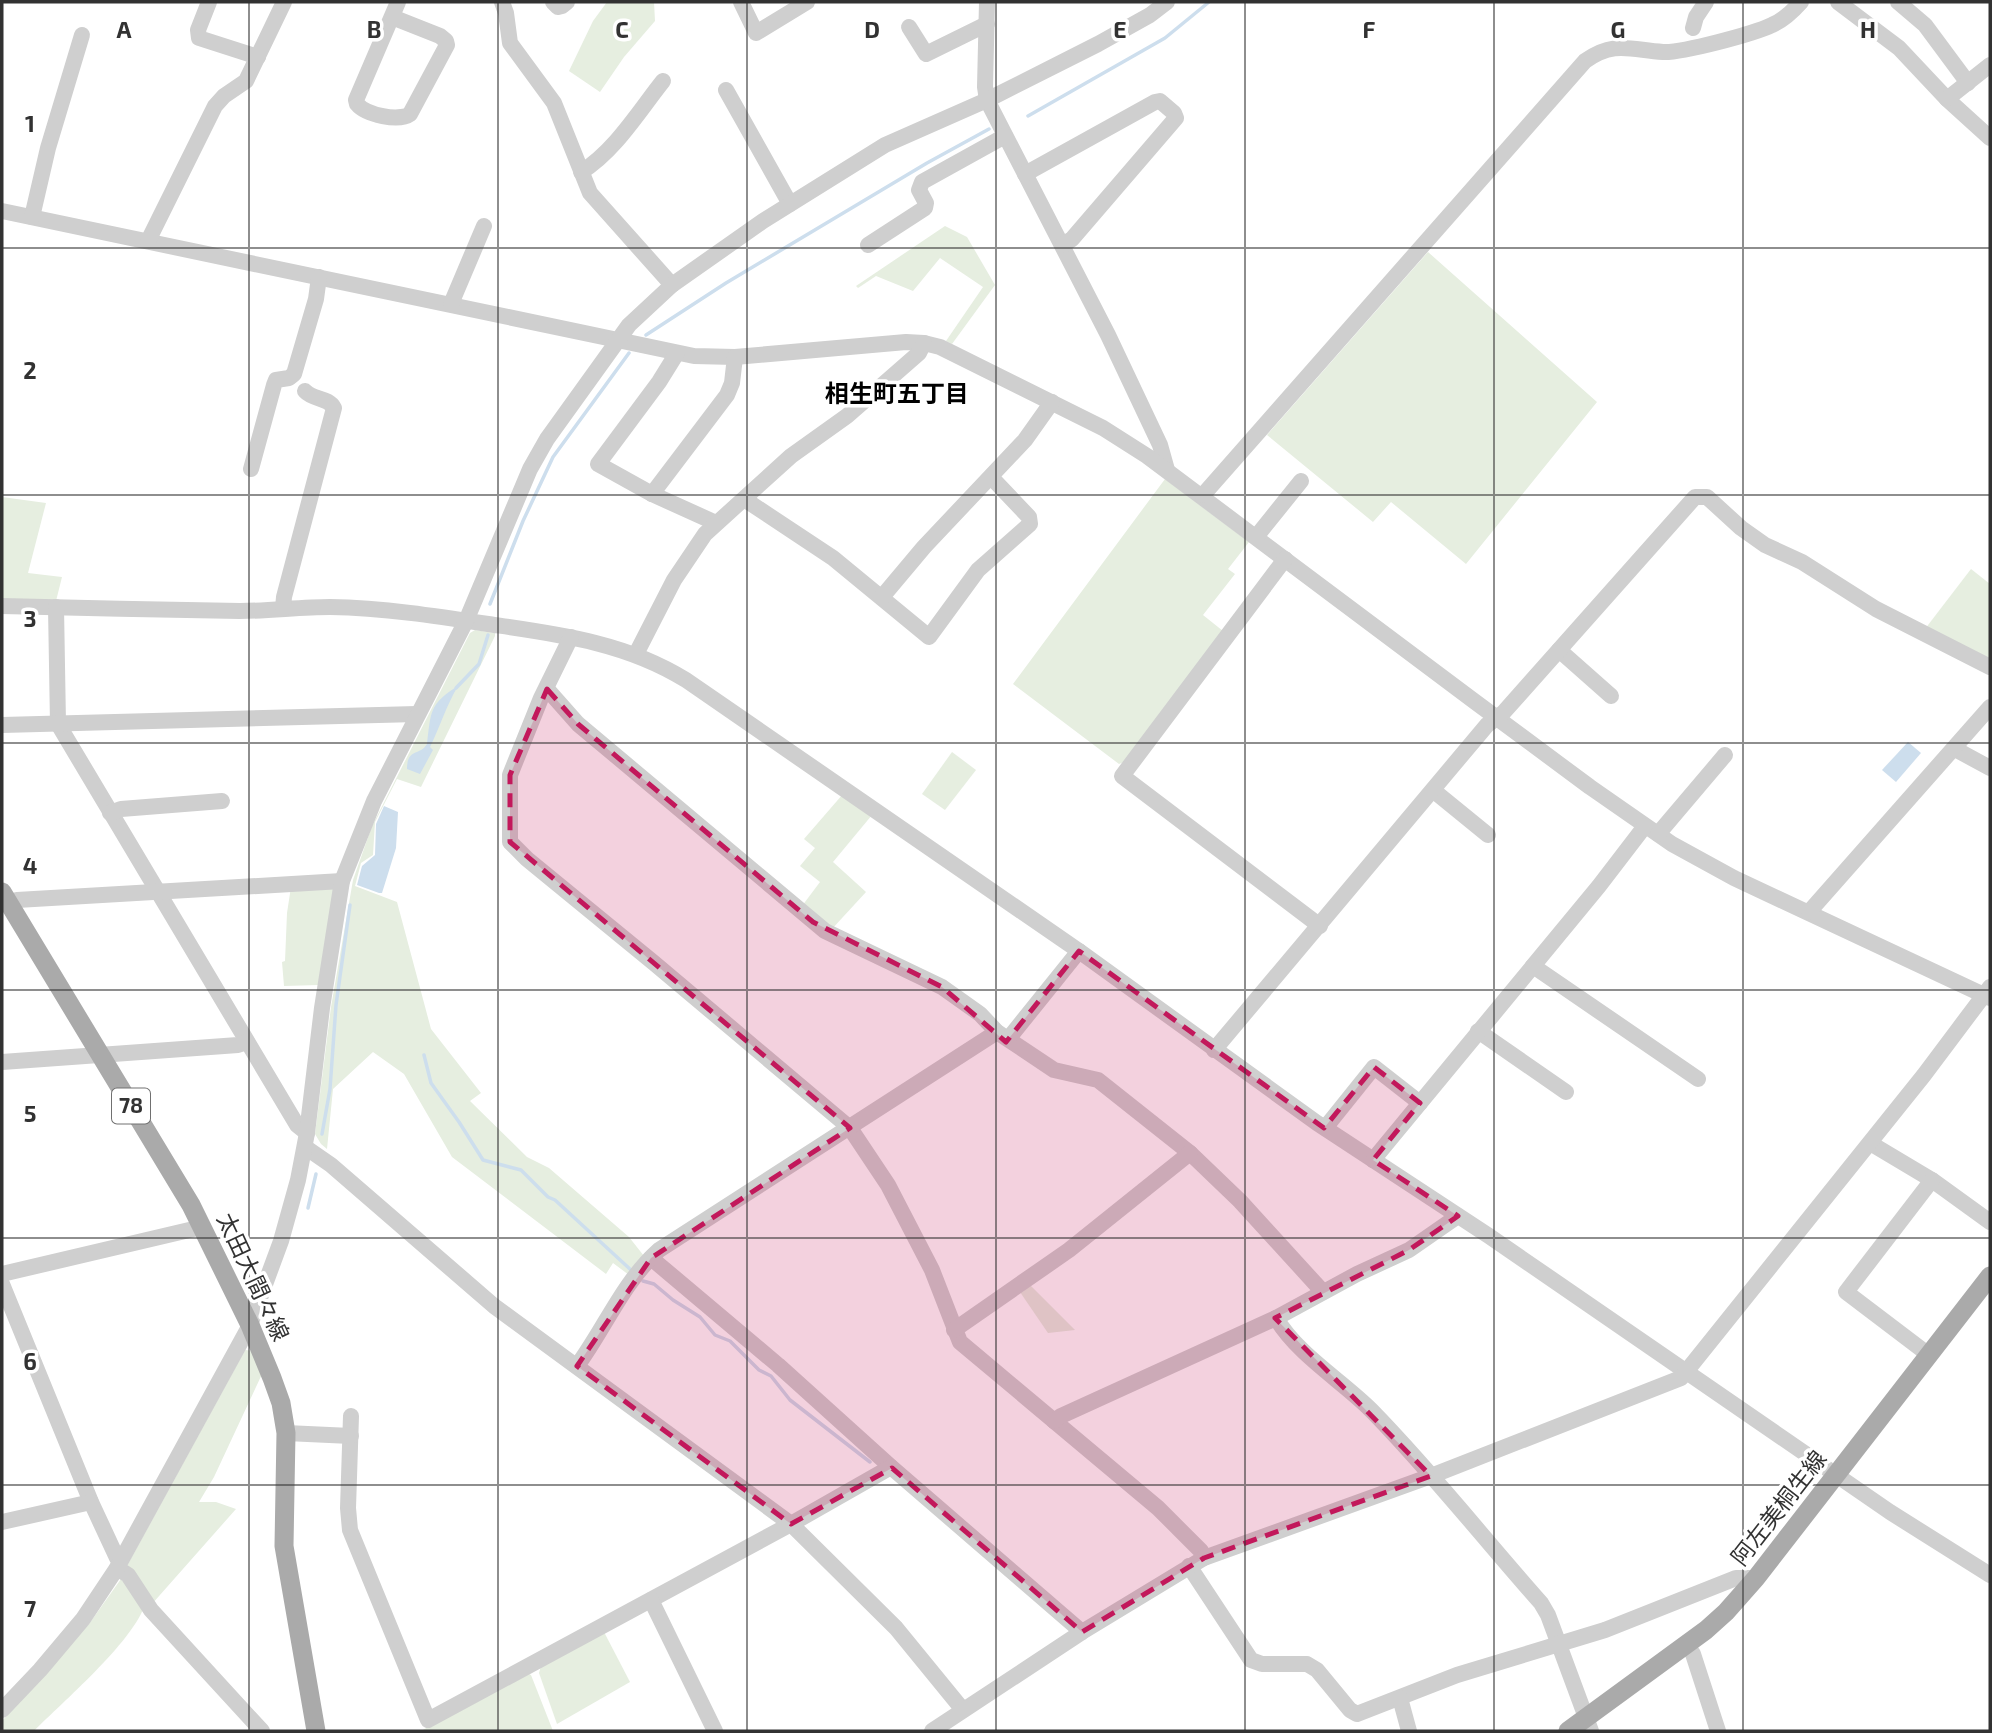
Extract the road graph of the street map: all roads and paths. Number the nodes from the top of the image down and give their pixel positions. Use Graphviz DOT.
graph roads {
  1 [pos="209,2"];
  2 [pos="284,2"];
  3 [pos="502,2"];
  4 [pos="553,2"];
  5 [pos="567,2"];
  6 [pos="741,2"];
  7 [pos="807,2"];
  8 [pos="987,2"];
  9 [pos="1167,2"];
  10 [pos="1706,2"];
  11 [pos="1801,2"];
  12 [pos="1838,2"];
  13 [pos="1898,2"];
  14 [pos="395,9"];
  15 [pos="987,24"];
  16 [pos="909,27"];
  17 [pos="1693,28"];
  18 [pos="82,35"];
  19 [pos="258,57"];
  20 [pos="1990,65"];
  21 [pos="663,80"];
  22 [pos="1968,83"];
  23 [pos="726,90"];
  24 [pos="1947,99"];
  25 [pos="987,100"];
  26 [pos="1005,136"];
  27 [pos="1990,138"];
  28 [pos="581,172"];
  29 [pos="1025,174"];
  30 [pos="790,204"];
  31 [pos="2,211"];
  32 [pos="32,217"];
  33 [pos="484,226"];
  34 [pos="148,241"];
  35 [pos="868,245"];
  36 [pos="1063,245"];
  37 [pos="319,277"];
  38 [pos="672,285"];
  39 [pos="451,304"];
  40 [pos="618,339"];
  41 [pos="924,343"];
  42 [pos="677,353"];
  43 [pos="735,357"];
  44 [pos="305,391"];
  45 [pos="1052,402"];
  46 [pos="251,468"];
  47 [pos="1167,470"];
  48 [pos="992,477"];
  49 [pos="1301,481"];
  50 [pos="652,494"];
  51 [pos="1203,495"];
  52 [pos="744,499"];
  53 [pos="716,523"];
  54 [pos="1256,537"];
  55 [pos="1285,559"];
  56 [pos="882,597"];
  57 [pos="2,606"];
  58 [pos="56,607"];
  59 [pos="283,609"];
  60 [pos="466,621"];
  61 [pos="570,637"];
  62 [pos="1559,650"];
  63 [pos="636,654"];
  64 [pos="1990,667"];
  65 [pos="547,689"];
  66 [pos="1611,696"];
  67 [pos="1990,707"];
  68 [pos="417,714"];
  69 [pos="1497,718"];
  70 [pos="58,724"];
  71 [pos="2,725"];
  72 [pos="1955,749"];
  73 [pos="1725,755"];
  74 [pos="1990,768"];
  75 [pos="1434,791"];
  76 [pos="222,801"];
  77 [pos="110,813"];
  78 [pos="1651,830"];
  79 [pos="1488,835"];
  80 [pos="342,881"];
  81 [pos="156,891"];
  82 [pos="4,897"];
  83 [pos="1809,912"];
  84 [pos="1320,926"];
  85 [pos="1079,951"];
  86 [pos="1533,967"];
  87 [pos="1988,993"];
  88 [pos="1478,1031"];
  89 [pos="1003,1035"];
  90 [pos="247,1042"];
  91 [pos="1214,1049"];
  92 [pos="99,1054"];
  93 [pos="2,1062"];
  94 [pos="1698,1079"];
  95 [pos="1566,1092"];
  96 [pos="1420,1103"];
  97 [pos="850,1128"];
  98 [pos="1325,1128"];
  99 [pos="306,1140"];
  100 [pos="1870,1143"];
  101 [pos="1190,1153"];
  102 [pos="1373,1160"];
  103 [pos="1932,1180"];
  104 [pos="1458,1216"];
  105 [pos="1990,1222"];
  106 [pos="202,1227"];
  107 [pos="651,1258"];
  108 [pos="2,1274"];
  109 [pos="1990,1276"];
  110 [pos="2,1284"];
  111 [pos="1323,1292"];
  112 [pos="1276,1318"];
  113 [pos="250,1325"];
  114 [pos="954,1331"];
  115 [pos="1929,1355"];
  116 [pos="577,1366"];
  117 [pos="1686,1372"];
  118 [pos="351,1416"];
  119 [pos="1055,1421"];
  120 [pos="286,1433"];
  121 [pos="351,1436"];
  122 [pos="891,1467"];
  123 [pos="1836,1475"];
  124 [pos="1431,1476"];
  125 [pos="91,1502"];
  126 [pos="2,1522"];
  127 [pos="791,1524"];
  128 [pos="1204,1558"];
  129 [pos="119,1564"];
  130 [pos="1189,1566"];
  131 [pos="1990,1575"];
  132 [pos="1756,1578"];
  133 [pos="651,1600"];
  134 [pos="1082,1632"];
  135 [pos="1558,1644"];
  136 [pos="1687,1645"];
  137 [pos="1400,1698"];
  138 [pos="2,1710"];
  139 [pos="959,1719"];
  140 [pos="1588,1725"];
  141 [pos="262,1731"];
  142 [pos="316,1731"];
  143 [pos="715,1731"];
  144 [pos="932,1731"];
  145 [pos="1409,1731"];
  146 [pos="1568,1731"];
  147 [pos="1718,1731"];
  1 -- 19 [label="street"];
  2 -- 19 [label="street"];
  3 -- 28 [label="street"];
  4 -- 5 [label="street"];
  6 -- 7 [label="street"];
  8 -- 15 [label="street"];
  9 -- 25 [label="street"];
  10 -- 17 [label="street"];
  11 -- 51 [label="street"];
  12 -- 24 [label="street"];
  13 -- 22 [label="street"];
  14 -- 14 [label="street"];
  15 -- 16 [label="street"];
  15 -- 25 [label="street"];
  18 -- 32 [label="street"];
  19 -- 34 [label="street"];
  20 -- 22 [label="street"];
  21 -- 28 [label="street"];
  22 -- 24 [label="street"];
  23 -- 30 [label="street"];
  24 -- 27 [label="street"];
  25 -- 26 [label="street"];
  25 -- 30 [label="street"];
  26 -- 29 [label="street"];
  26 -- 35 [label="street"];
  28 -- 38 [label="street"];
  29 -- 36 [label="street"];
  29 -- 36 [label="street"];
  30 -- 38 [label="street"];
  31 -- 32 [label="street"];
  32 -- 34 [label="street"];
  33 -- 39 [label="street"];
  34 -- 37 [label="street"];
  36 -- 47 [label="street"];
  37 -- 39 [label="street"];
  37 -- 46 [label="street"];
  38 -- 40 [label="street"];
  39 -- 40 [label="street"];
  40 -- 42 [label="street"];
  40 -- 60 [label="street"];
  41 -- 43 [label="street"];
  41 -- 45 [label="street"];
  41 -- 52 [label="street"];
  42 -- 43 [label="street"];
  42 -- 50 [label="street"];
  43 -- 50 [label="street"];
  44 -- 59 [label="street"];
  45 -- 47 [label="street"];
  45 -- 48 [label="street"];
  47 -- 51 [label="street"];
  48 -- 56 [label="street"];
  48 -- 56 [label="street"];
  49 -- 54 [label="street"];
  50 -- 53 [label="street"];
  51 -- 54 [label="street"];
  52 -- 53 [label="street"];
  52 -- 56 [label="street"];
  53 -- 63 [label="street"];
  54 -- 55 [label="street"];
  55 -- 69 [label="street"];
  55 -- 84 [label="street"];
  57 -- 58 [label="street"];
  58 -- 59 [label="street"];
  58 -- 70 [label="street"];
  59 -- 60 [label="street"];
  60 -- 61 [label="street"];
  60 -- 68 [label="street"];
  61 -- 63 [label="street"];
  61 -- 65 [label="street"];
  62 -- 64 [label="street"];
  62 -- 66 [label="street"];
  62 -- 69 [label="street"];
  63 -- 85 [label="street"];
  65 -- 89 [label="street"];
  65 -- 97 [label="street"];
  67 -- 72 [label="street"];
  68 -- 70 [label="street"];
  68 -- 80 [label="street"];
  69 -- 75 [label="street"];
  69 -- 78 [label="street"];
  70 -- 71 [label="street"];
  70 -- 77 [label="street"];
  72 -- 74 [label="street"];
  72 -- 83 [label="street"];
  73 -- 78 [label="street"];
  75 -- 79 [label="street"];
  75 -- 84 [label="street"];
  76 -- 77 [label="street"];
  77 -- 81 [label="street"];
  78 -- 83 [label="street"];
  78 -- 86 [label="street"];
  80 -- 81 [label="street"];
  80 -- 99 [label="street"];
  81 -- 82 [label="street"];
  81 -- 90 [label="street"];
  82 -- 92 [label="main road, 太田大間々線 / 78"];
  83 -- 87 [label="street"];
  84 -- 91 [label="street"];
  85 -- 89 [label="street"];
  85 -- 91 [label="street"];
  86 -- 88 [label="street"];
  86 -- 94 [label="street"];
  87 -- 100 [label="street"];
  88 -- 95 [label="street"];
  88 -- 96 [label="street"];
  89 -- 97 [label="street"];
  89 -- 101 [label="street"];
  90 -- 92 [label="street"];
  90 -- 99 [label="street"];
  91 -- 98 [label="street"];
  92 -- 93 [label="street"];
  92 -- 106 [label="main road, 太田大間々線 / 78"];
  96 -- 98 [label="street"];
  96 -- 102 [label="street"];
  97 -- 107 [label="street"];
  97 -- 114 [label="street"];
  98 -- 102 [label="street"];
  99 -- 113 [label="street"];
  99 -- 116 [label="street"];
  100 -- 103 [label="street"];
  100 -- 117 [label="street"];
  101 -- 111 [label="street"];
  101 -- 114 [label="street"];
  102 -- 104 [label="street"];
  103 -- 105 [label="street"];
  103 -- 115 [label="street"];
  104 -- 111 [label="street"];
  104 -- 117 [label="street"];
  106 -- 108 [label="street"];
  106 -- 113 [label="main road, 太田大間々線 / 78"];
  107 -- 116 [label="street"];
  107 -- 122 [label="street"];
  109 -- 115 [label="main road, 阿左美桐生線"];
  110 -- 125 [label="street"];
  111 -- 112 [label="street"];
  112 -- 119 [label="street"];
  112 -- 124 [label="street"];
  113 -- 120 [label="main road, 太田大間々線 / 78"];
  113 -- 129 [label="street"];
  114 -- 119 [label="street"];
  115 -- 123 [label="main road, 阿左美桐生線"];
  116 -- 127 [label="street"];
  117 -- 123 [label="street"];
  117 -- 124 [label="street"];
  118 -- 121 [label="street"];
  119 -- 128 [label="street"];
  120 -- 121 [label="street"];
  120 -- 142 [label="main road, 太田大間々線 / 78"];
  121 -- 133 [label="street"];
  122 -- 127 [label="street"];
  122 -- 134 [label="street"];
  123 -- 131 [label="street"];
  123 -- 132 [label="main road, 阿左美桐生線"];
  124 -- 128 [label="street"];
  124 -- 135 [label="street"];
  125 -- 126 [label="street"];
  125 -- 129 [label="street"];
  127 -- 133 [label="street"];
  127 -- 139 [label="street"];
  128 -- 130 [label="street"];
  129 -- 138 [label="street"];
  129 -- 141 [label="street"];
  130 -- 134 [label="street"];
  130 -- 137 [label="street"];
  132 -- 135 [label="street"];
  132 -- 136 [label="main road, 阿左美桐生線"];
  133 -- 143 [label="street"];
  134 -- 139 [label="street"];
  135 -- 137 [label="street"];
  135 -- 140 [label="street"];
  136 -- 140 [label="main road, 阿左美桐生線"];
  136 -- 147 [label="street"];
  137 -- 145 [label="street"];
  139 -- 144 [label="street"];
  140 -- 146 [label="main road, 阿左美桐生線"];
}
